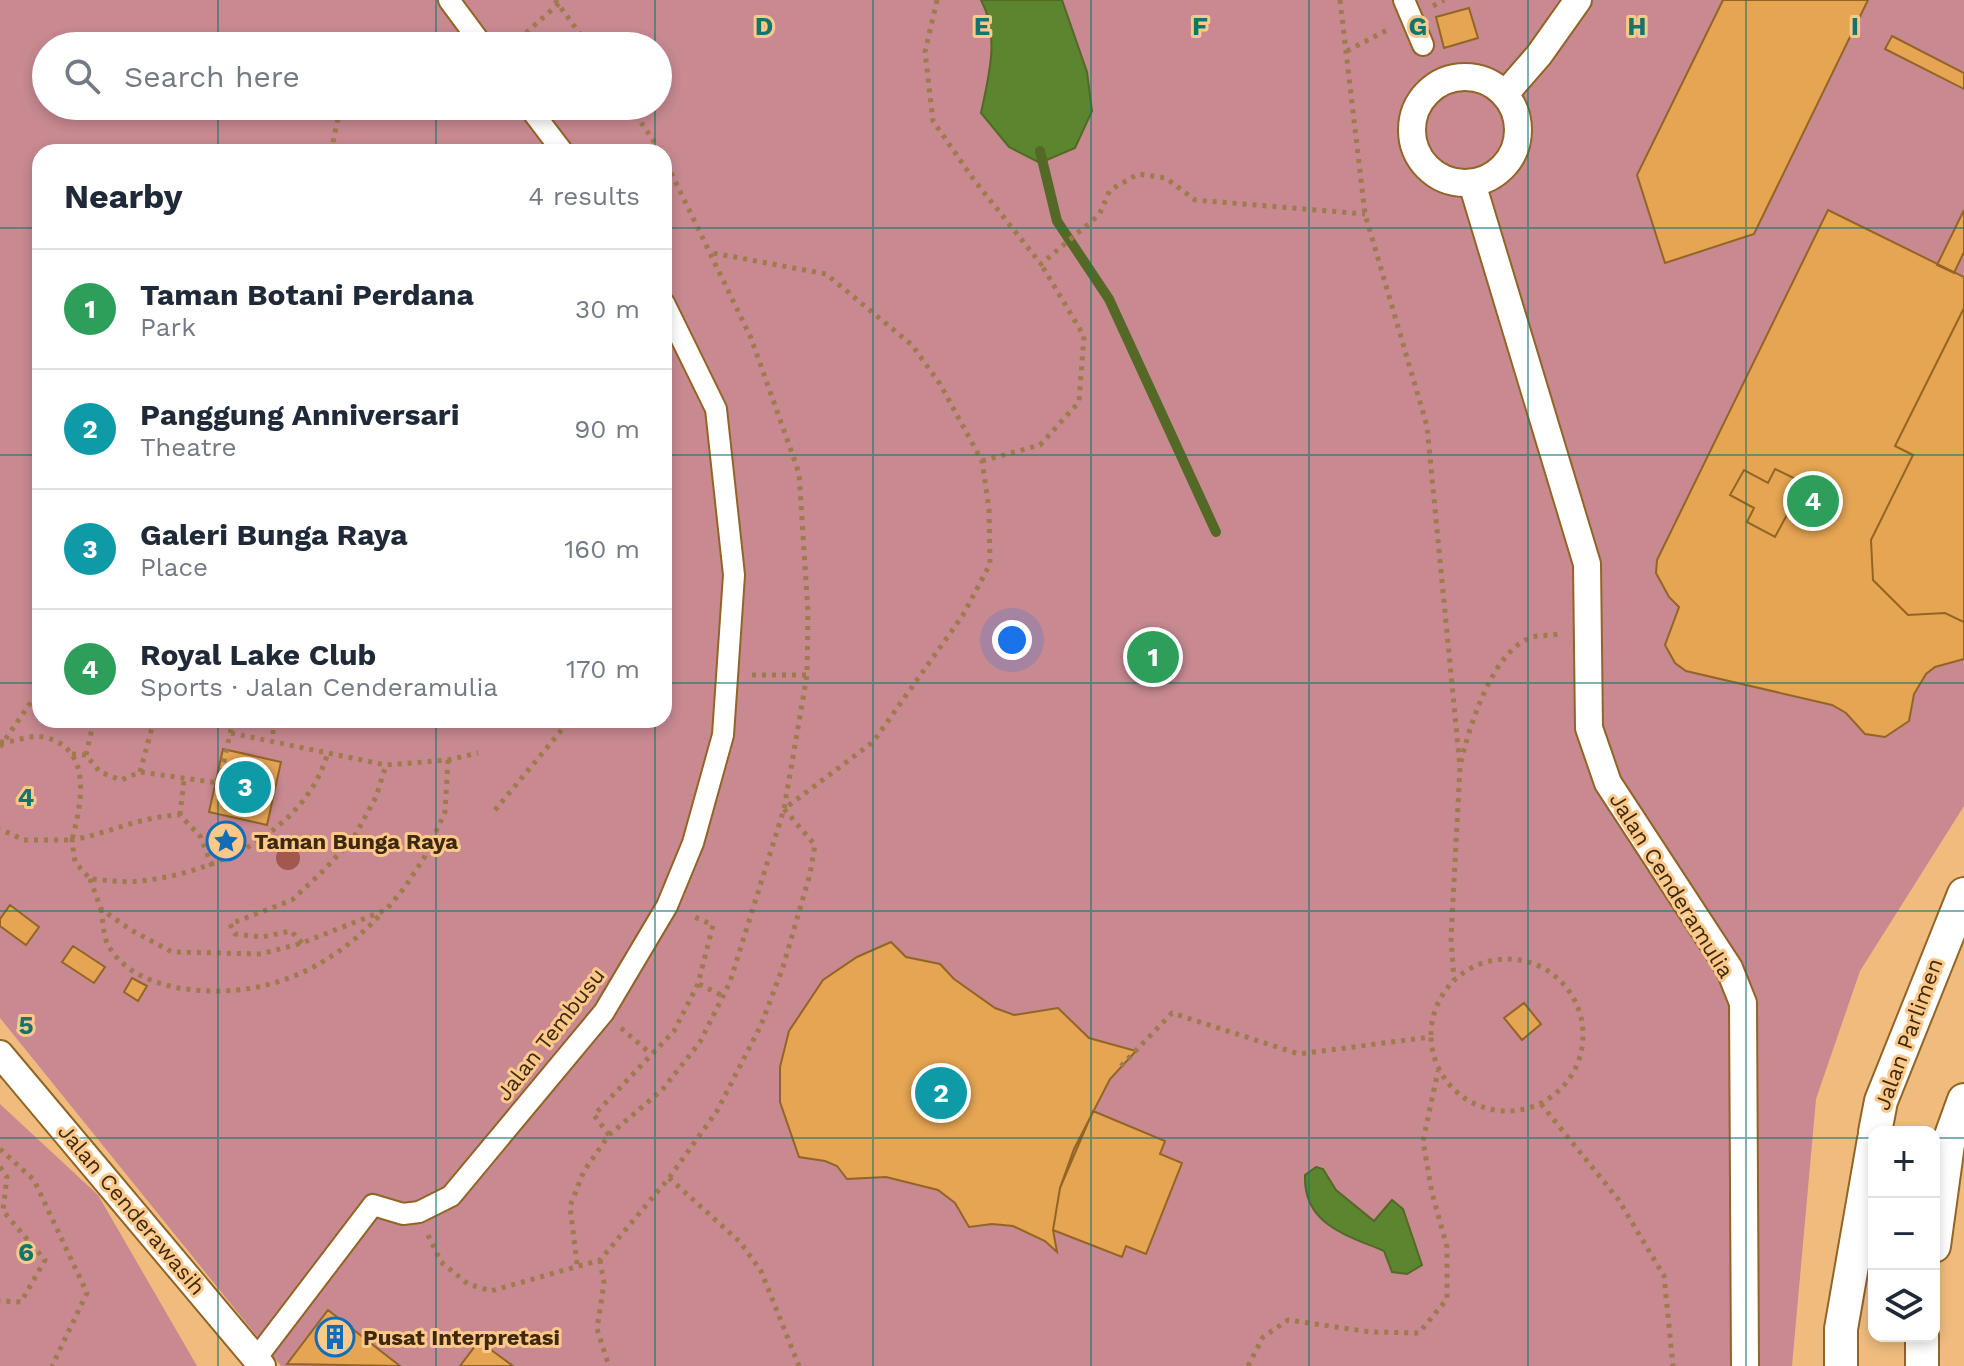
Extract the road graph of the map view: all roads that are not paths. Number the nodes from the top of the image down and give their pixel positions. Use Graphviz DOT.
graph roads {
  1 [pos="449,0"];
  2 [pos="1404,0"];
  3 [pos="1578,0"];
  4 [pos="473,32"];
  5 [pos="1423,45"];
  6 [pos="1505,94"];
  7 [pos="539,120"];
  8 [pos="557,144"];
  9 [pos="1472,183"];
  10 [pos="672,319"];
  11 [pos="1964,894"];
  12 [pos="0,1054"];
  13 [pos="1964,1100"];
  14 [pos="1876,1126"];
  15 [pos="1868,1174"];
  16 [pos="1940,1202"];
  17 [pos="1922,1342"];
  18 [pos="260,1361"];
  19 [pos="1745,1366"];
  20 [pos="1841,1366"];
  21 [pos="1922,1366"];
  1 -- 4 [label="street"];
  2 -- 5 [label="street"];
  3 -- 6 [label="street"];
  6 -- 9 [label="street"];
  6 -- 9 [label="street"];
  7 -- 8 [label="street"];
  9 -- 19 [label="street, Jalan Cenderamulia"];
  10 -- 18 [label="street, Jalan Tembusu"];
  11 -- 14 [label="street, Jalan Parlimen"];
  12 -- 18 [label="street, Jalan Cenderawasih"];
  13 -- 16 [label="street"];
  15 -- 20 [label="street, Jalan Parlimen"];
  17 -- 21 [label="street"];
}
